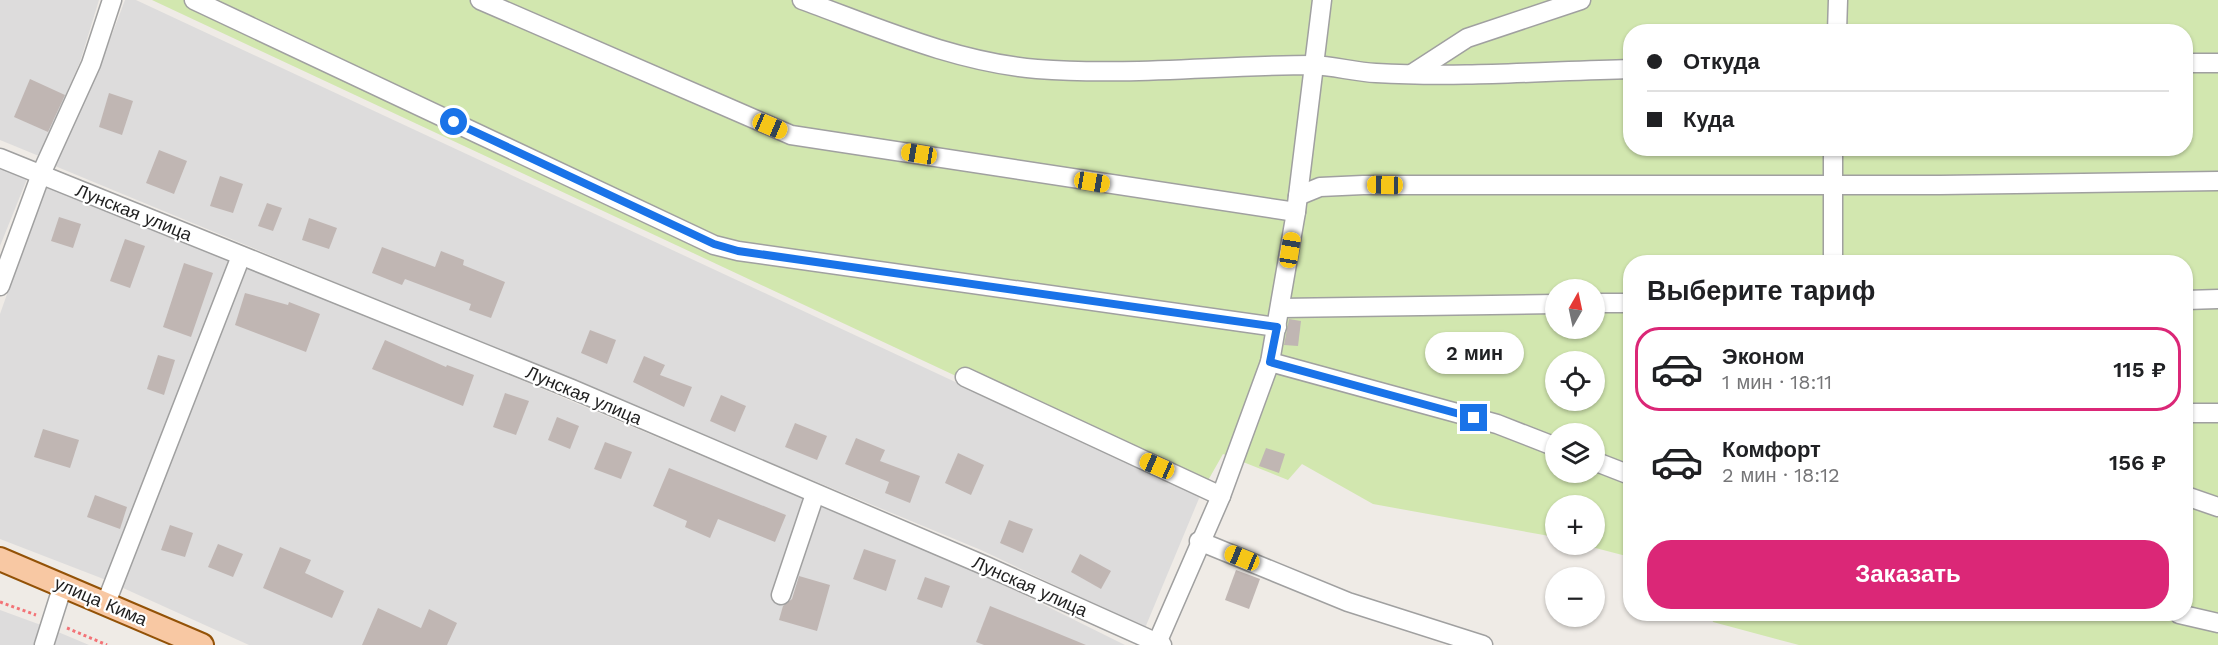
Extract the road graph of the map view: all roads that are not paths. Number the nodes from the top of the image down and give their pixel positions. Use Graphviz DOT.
graph roads {
  1 [pos="112,0"];
  2 [pos="194,0"];
  3 [pos="480,0"];
  4 [pos="802,0"];
  5 [pos="1322,0"];
  6 [pos="1581,0"];
  7 [pos="1838,0"];
  8 [pos="1837,24"];
  9 [pos="2193,63"];
  10 [pos="2218,63"];
  11 [pos="1316,65"];
  12 [pos="1623,69"];
  13 [pos="1413,73"];
  14 [pos="1833,156"];
  15 [pos="0,158"];
  16 [pos="41,174"];
  17 [pos="2218,180"];
  18 [pos="1832,185"];
  19 [pos="1297,204"];
  20 [pos="241,255"];
  21 [pos="1833,255"];
  22 [pos="0,286"];
  23 [pos="2218,299"];
  24 [pos="2193,300"];
  25 [pos="1605,303"];
  26 [pos="1623,303"];
  27 [pos="1545,304"];
  28 [pos="1281,308"];
  29 [pos="1277,327"];
  30 [pos="1270,362"];
  31 [pos="964,377"];
  32 [pos="2218,412"];
  33 [pos="2193,413"];
  34 [pos="1545,443"];
  35 [pos="1605,465"];
  36 [pos="1623,472"];
  37 [pos="815,494"];
  38 [pos="1221,495"];
  39 [pos="2193,498"];
  40 [pos="2218,507"];
  41 [pos="1199,541"];
  42 [pos="0,559"];
  43 [pos="63,585"];
  44 [pos="781,595"];
  45 [pos="106,603"];
  46 [pos="2193,617"];
  47 [pos="2218,622"];
  48 [pos="1159,644"];
  49 [pos="44,645"];
  50 [pos="202,645"];
  51 [pos="1483,645"];
  1 -- 16 [label="street"];
  2 -- 29 [label="street"];
  3 -- 19 [label="street"];
  4 -- 11 [label="street"];
  5 -- 11 [label="street"];
  6 -- 13 [label="street"];
  7 -- 8 [label="street"];
  9 -- 10 [label="street"];
  11 -- 13 [label="street"];
  11 -- 19 [label="street"];
  12 -- 13 [label="street"];
  14 -- 18 [label="street"];
  15 -- 16 [label="street, Лунская улица"];
  16 -- 20 [label="street, Лунская улица"];
  16 -- 22 [label="street"];
  17 -- 18 [label="street"];
  18 -- 19 [label="street"];
  18 -- 21 [label="street"];
  19 -- 28 [label="street"];
  20 -- 37 [label="street, Лунская улица"];
  20 -- 45 [label="street"];
  23 -- 24 [label="street"];
  25 -- 26 [label="street"];
  27 -- 28 [label="street"];
  28 -- 29 [label="street"];
  29 -- 30 [label="street"];
  30 -- 34 [label="street"];
  30 -- 38 [label="street"];
  31 -- 38 [label="street"];
  32 -- 33 [label="street"];
  35 -- 36 [label="street"];
  37 -- 44 [label="street"];
  37 -- 48 [label="street, Лунская улица"];
  38 -- 41 [label="street"];
  39 -- 40 [label="street"];
  41 -- 48 [label="street"];
  41 -- 51 [label="street"];
  42 -- 43 [label="main road, улица Кима"];
  43 -- 45 [label="main road, улица Кима"];
  43 -- 49 [label="street"];
  45 -- 50 [label="main road, улица Кима"];
  46 -- 47 [label="street"];
}
